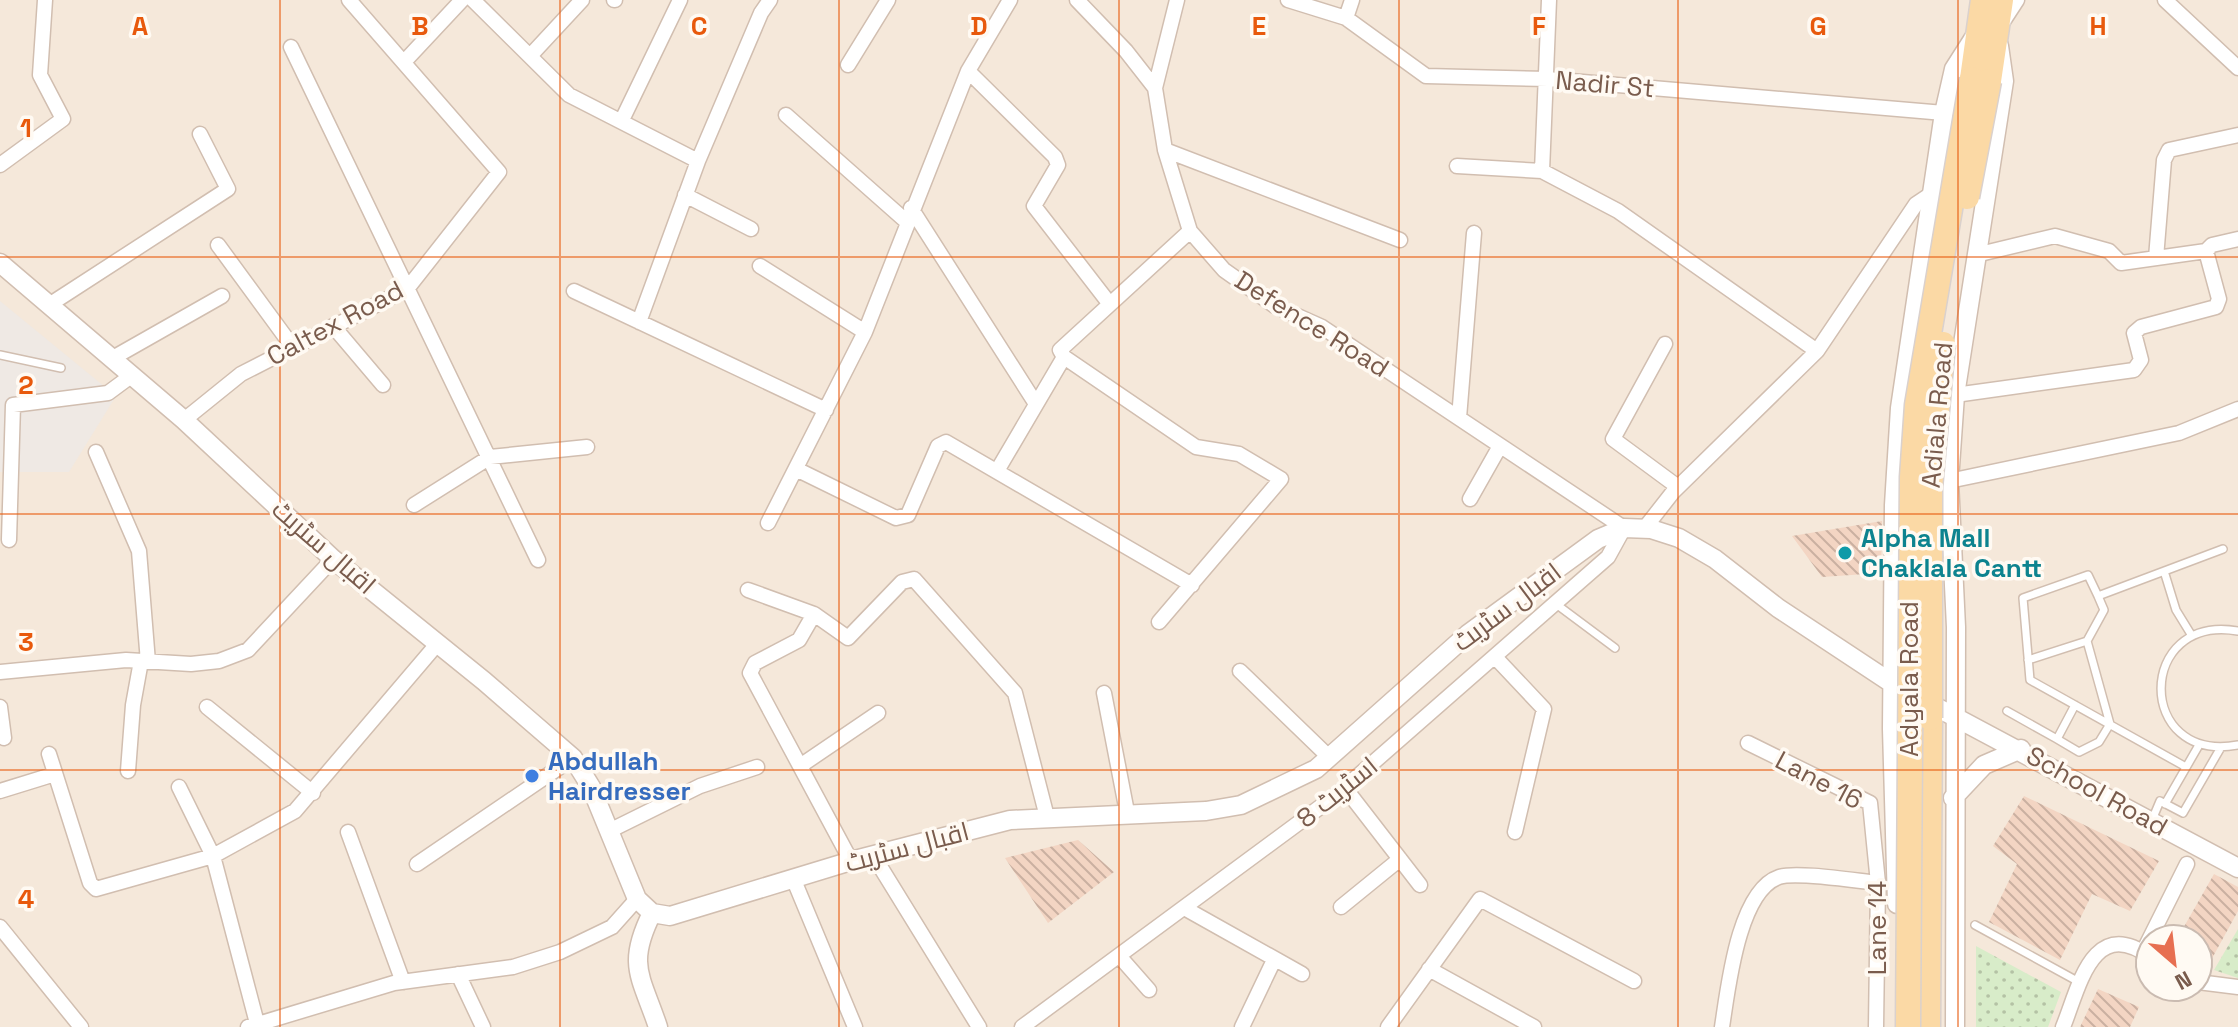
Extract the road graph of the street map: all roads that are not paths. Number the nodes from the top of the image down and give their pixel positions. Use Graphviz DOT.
graph roads {
  1 [pos="45,0"];
  2 [pos="349,0"];
  3 [pos="462,0"];
  4 [pos="473,0"];
  5 [pos="582,0"];
  6 [pos="680,0"];
  7 [pos="770,0"];
  8 [pos="888,0"];
  9 [pos="1010,0"];
  10 [pos="1077,0"];
  11 [pos="1177,0"];
  12 [pos="1288,0"];
  13 [pos="1352,0"];
  14 [pos="1549,0"];
  15 [pos="1983,0"];
  16 [pos="2001,0"];
  17 [pos="2017,0"];
  18 [pos="2165,0"];
  19 [pos="1346,18"];
  20 [pos="1987,31"];
  21 [pos="291,47"];
  22 [pos="530,56"];
  23 [pos="404,62"];
  24 [pos="848,65"];
  25 [pos="2238,68"];
  26 [pos="968,71"];
  27 [pos="1548,79"];
  28 [pos="1980,80"];
  29 [pos="1155,88"];
  30 [pos="1944,113"];
  31 [pos="786,115"];
  32 [pos="622,120"];
  33 [pos="200,134"];
  34 [pos="2238,135"];
  35 [pos="1165,150"];
  36 [pos="698,161"];
  37 [pos="0,165"];
  38 [pos="1457,166"];
  39 [pos="1542,171"];
  40 [pos="1931,194"];
  41 [pos="685,195"];
  42 [pos="909,215"];
  43 [pos="751,229"];
  44 [pos="1190,231"];
  45 [pos="1474,233"];
  46 [pos="2238,239"];
  47 [pos="1400,240"];
  48 [pos="218,245"];
  49 [pos="2206,251"];
  50 [pos="1977,252"];
  51 [pos="2156,258"];
  52 [pos="0,263"];
  53 [pos="760,266"];
  54 [pos="407,289"];
  55 [pos="574,291"];
  56 [pos="222,296"];
  57 [pos="1109,303"];
  58 [pos="49,305"];
  59 [pos="639,322"];
  60 [pos="333,326"];
  61 [pos="865,332"];
  62 [pos="1665,344"];
  63 [pos="292,346"];
  64 [pos="1817,351"];
  65 [pos="0,355"];
  66 [pos="1064,357"];
  67 [pos="111,359"];
  68 [pos="61,368"];
  69 [pos="131,376"];
  70 [pos="383,385"];
  71 [pos="1955,395"];
  72 [pos="1036,404"];
  73 [pos="2238,409"];
  74 [pos="826,410"];
  75 [pos="1459,418"];
  76 [pos="184,420"];
  77 [pos="1500,446"];
  78 [pos="587,447"];
  79 [pos="96,452"];
  80 [pos="490,457"];
  81 [pos="796,469"];
  82 [pos="997,471"];
  83 [pos="1949,481"];
  84 [pos="1678,487"];
  85 [pos="1470,499"];
  86 [pos="414,505"];
  87 [pos="768,523"];
  88 [pos="1624,528"];
  89 [pos="1644,529"];
  90 [pos="9,540"];
  91 [pos="2223,549"];
  92 [pos="333,559"];
  93 [pos="538,560"];
  94 [pos="2164,571"];
  95 [pos="1192,585"];
  96 [pos="748,590"];
  97 [pos="2098,596"];
  98 [pos="1556,604"];
  99 [pos="814,614"];
  100 [pos="1159,622"];
  101 [pos="2238,631"];
  102 [pos="2192,636"];
  103 [pos="2087,641"];
  104 [pos="438,643"];
  105 [pos="1615,648"];
  106 [pos="1495,657"];
  107 [pos="2028,660"];
  108 [pos="144,661"];
  109 [pos="1240,671"];
  110 [pos="0,672"];
  111 [pos="1893,684"];
  112 [pos="1104,693"];
  113 [pos="1930,703"];
  114 [pos="2075,705"];
  115 [pos="0,707"];
  116 [pos="207,707"];
  117 [pos="2007,711"];
  118 [pos="878,713"];
  119 [pos="1954,716"];
  120 [pos="2110,724"];
  121 [pos="4,738"];
  122 [pos="2057,739"];
  123 [pos="1748,743"];
  124 [pos="2199,745"];
  125 [pos="2238,745"];
  126 [pos="2021,749"];
  127 [pos="2220,749"];
  128 [pos="49,754"];
  129 [pos="573,758"];
  130 [pos="1330,758"];
  131 [pos="800,766"];
  132 [pos="757,767"];
  133 [pos="2186,767"];
  134 [pos="128,771"];
  135 [pos="55,774"];
  136 [pos="179,787"];
  137 [pos="1345,788"];
  138 [pos="0,791"];
  139 [pos="313,793"];
  140 [pos="1953,798"];
  141 [pos="2165,804"];
  142 [pos="1127,812"];
  143 [pos="1047,817"];
  144 [pos="2152,822"];
  145 [pos="1874,830"];
  146 [pos="609,831"];
  147 [pos="348,832"];
  148 [pos="1515,832"];
  149 [pos="873,855"];
  150 [pos="213,856"];
  151 [pos="1400,859"];
  152 [pos="851,861"];
  153 [pos="417,864"];
  154 [pos="2187,864"];
  155 [pos="2238,868"];
  156 [pos="793,878"];
  157 [pos="1878,883"];
  158 [pos="1420,885"];
  159 [pos="637,899"];
  160 [pos="1341,907"];
  161 [pos="1186,909"];
  162 [pos="652,913"];
  163 [pos="2160,923"];
  164 [pos="1975,925"];
  165 [pos="1,930"];
  166 [pos="2134,952"];
  167 [pos="1120,957"];
  168 [pos="1274,960"];
  169 [pos="1429,969"];
  170 [pos="458,974"];
  171 [pos="1302,974"];
  172 [pos="1634,981"];
  173 [pos="403,982"];
  174 [pos="2081,983"];
  175 [pos="2214,984"];
  176 [pos="2238,987"];
  177 [pos="1149,990"];
  178 [pos="254,1026"];
  179 [pos="81,1027"];
  180 [pos="483,1027"];
  181 [pos="658,1027"];
  182 [pos="855,1027"];
  183 [pos="979,1027"];
  184 [pos="1022,1027"];
  185 [pos="1242,1027"];
  186 [pos="1388,1027"];
  187 [pos="1534,1027"];
  188 [pos="1722,1027"];
  189 [pos="1876,1027"];
  190 [pos="1898,1027"];
  191 [pos="1908,1027"];
  192 [pos="1928,1027"];
  193 [pos="1955,1027"];
  194 [pos="2063,1027"];
  1 -- 37 [label="street"];
  2 -- 23 [label="street"];
  3 -- 23 [label="street"];
  4 -- 22 [label="street"];
  5 -- 22 [label="street"];
  6 -- 32 [label="street"];
  7 -- 36 [label="street"];
  8 -- 24 [label="street"];
  9 -- 26 [label="street"];
  10 -- 29 [label="street, Defence Road"];
  11 -- 29 [label="street"];
  12 -- 19 [label="street, Nadir St"];
  13 -- 19 [label="street"];
  14 -- 27 [label="street"];
  15 -- 20 [label="main road"];
  16 -- 20 [label="main road, Adiala Road"];
  17 -- 20 [label="street"];
  18 -- 25 [label="street"];
  19 -- 27 [label="street, Nadir St"];
  20 -- 28 [label="main road, Adiala Road"];
  20 -- 30 [label="street"];
  20 -- 50 [label="street"];
  21 -- 54 [label="street"];
  22 -- 32 [label="street"];
  23 -- 54 [label="street, Caltex Road"];
  26 -- 42 [label="street"];
  26 -- 57 [label="street"];
  27 -- 30 [label="street, Nadir St"];
  27 -- 39 [label="street"];
  28 -- 113 [label="main road, Adiala Road, bridge"];
  28 -- 191 [label="main road, Adyala Road, bridge"];
  29 -- 35 [label="street, Defence Road"];
  30 -- 40 [label="street"];
  31 -- 42 [label="street"];
  32 -- 36 [label="street"];
  33 -- 58 [label="street"];
  34 -- 51 [label="street"];
  35 -- 44 [label="street, Defence Road"];
  35 -- 47 [label="street"];
  36 -- 41 [label="street"];
  38 -- 39 [label="street"];
  39 -- 64 [label="street"];
  40 -- 64 [label="street"];
  40 -- 111 [label="street"];
  41 -- 43 [label="street"];
  41 -- 59 [label="street"];
  42 -- 61 [label="street"];
  42 -- 72 [label="street"];
  44 -- 57 [label="street"];
  44 -- 75 [label="street, Defence Road"];
  45 -- 75 [label="street"];
  46 -- 49 [label="street"];
  48 -- 63 [label="street"];
  49 -- 51 [label="street"];
  49 -- 71 [label="street"];
  50 -- 51 [label="street"];
  50 -- 71 [label="street"];
  52 -- 58 [label="street, اقبال سٹریٹ"];
  53 -- 61 [label="street"];
  54 -- 60 [label="street, Caltex Road"];
  54 -- 80 [label="street"];
  55 -- 59 [label="street"];
  56 -- 67 [label="street"];
  57 -- 66 [label="street"];
  58 -- 67 [label="street, اقبال سٹریٹ"];
  59 -- 74 [label="street"];
  60 -- 63 [label="street, Caltex Road"];
  60 -- 70 [label="street"];
  61 -- 74 [label="street"];
  62 -- 84 [label="street"];
  63 -- 76 [label="street, Caltex Road"];
  64 -- 84 [label="street"];
  65 -- 68 [label="lane"];
  66 -- 72 [label="street"];
  66 -- 95 [label="street"];
  67 -- 69 [label="street, اقبال سٹریٹ"];
  69 -- 76 [label="street, اقبال سٹریٹ"];
  69 -- 90 [label="street"];
  71 -- 83 [label="street"];
  72 -- 82 [label="street"];
  73 -- 83 [label="street"];
  74 -- 81 [label="street"];
  75 -- 77 [label="street, Defence Road"];
  76 -- 92 [label="street, اقبال سٹریٹ"];
  77 -- 85 [label="street"];
  77 -- 88 [label="street, Defence Road"];
  78 -- 80 [label="street"];
  79 -- 108 [label="street"];
  80 -- 86 [label="street"];
  80 -- 93 [label="street"];
  81 -- 82 [label="street"];
  81 -- 87 [label="street"];
  82 -- 95 [label="street"];
  83 -- 119 [label="street"];
  84 -- 89 [label="street"];
  88 -- 89 [label="street, اقبال سٹریٹ"];
  88 -- 98 [label="street, اسٹریٹ 8"];
  88 -- 130 [label="street, اقبال سٹریٹ"];
  89 -- 111 [label="street, اقبال سٹریٹ"];
  91 -- 94 [label="lane"];
  92 -- 104 [label="street, اقبال سٹریٹ"];
  92 -- 108 [label="street"];
  94 -- 97 [label="lane"];
  94 -- 102 [label="lane"];
  95 -- 100 [label="street"];
  96 -- 99 [label="street"];
  97 -- 103 [label="lane"];
  97 -- 107 [label="lane"];
  98 -- 105 [label="lane"];
  98 -- 106 [label="street, اسٹریٹ 8"];
  99 -- 131 [label="street"];
  99 -- 143 [label="street"];
  101 -- 102 [label="lane"];
  102 -- 124 [label="lane"];
  103 -- 107 [label="lane"];
  103 -- 120 [label="lane"];
  104 -- 129 [label="street, اقبال سٹریٹ"];
  104 -- 139 [label="street"];
  106 -- 137 [label="street, اسٹریٹ 8"];
  106 -- 148 [label="street"];
  107 -- 114 [label="lane"];
  108 -- 110 [label="street"];
  108 -- 134 [label="street"];
  109 -- 130 [label="street"];
  111 -- 113 [label="street, اقبال سٹریٹ"];
  111 -- 190 [label="street"];
  112 -- 142 [label="street"];
  113 -- 119 [label="street, اقبال سٹریٹ"];
  113 -- 192 [label="main road, Adiala Road, bridge"];
  114 -- 120 [label="lane"];
  114 -- 122 [label="lane"];
  115 -- 121 [label="street"];
  116 -- 139 [label="street"];
  117 -- 122 [label="lane"];
  118 -- 131 [label="street"];
  119 -- 126 [label="street, School Road"];
  119 -- 140 [label="street"];
  120 -- 122 [label="lane"];
  120 -- 133 [label="lane"];
  123 -- 145 [label="street, Lane 16"];
  124 -- 127 [label="lane"];
  124 -- 133 [label="lane"];
  125 -- 127 [label="lane"];
  126 -- 140 [label="street"];
  126 -- 144 [label="street, School Road"];
  127 -- 141 [label="lane"];
  128 -- 135 [label="street"];
  129 -- 146 [label="street, اقبال سٹریٹ"];
  129 -- 153 [label="street"];
  130 -- 142 [label="street, اقبال سٹریٹ"];
  131 -- 152 [label="street"];
  132 -- 146 [label="street"];
  133 -- 141 [label="lane"];
  135 -- 138 [label="street"];
  135 -- 150 [label="street"];
  136 -- 150 [label="street"];
  137 -- 151 [label="street"];
  137 -- 161 [label="street, اسٹریٹ 8"];
  139 -- 150 [label="street"];
  140 -- 193 [label="street"];
  141 -- 144 [label="lane"];
  142 -- 143 [label="street, اقبال سٹریٹ"];
  143 -- 149 [label="street, اقبال سٹریٹ"];
  144 -- 155 [label="street, School Road"];
  145 -- 157 [label="street, Lane 14"];
  146 -- 159 [label="street, اقبال سٹریٹ"];
  147 -- 173 [label="street"];
  149 -- 152 [label="street, اقبال سٹریٹ"];
  149 -- 183 [label="street"];
  150 -- 178 [label="street"];
  151 -- 158 [label="street"];
  151 -- 160 [label="street"];
  152 -- 156 [label="street, اقبال سٹریٹ"];
  154 -- 163 [label="street"];
  156 -- 162 [label="street, اقبال سٹریٹ"];
  156 -- 182 [label="street"];
  157 -- 188 [label="street"];
  157 -- 189 [label="street, Lane 14"];
  159 -- 162 [label="street, اقبال سٹریٹ"];
  159 -- 170 [label="street"];
  161 -- 167 [label="street, اسٹریٹ 8"];
  161 -- 168 [label="street"];
  162 -- 181 [label="street"];
  164 -- 174 [label="lane"];
  165 -- 179 [label="street"];
  166 -- 174 [label="street"];
  167 -- 177 [label="street"];
  167 -- 184 [label="street, اسٹریٹ 8"];
  168 -- 171 [label="street"];
  168 -- 185 [label="street"];
  169 -- 172 [label="street"];
  169 -- 186 [label="street"];
  169 -- 187 [label="street"];
  170 -- 173 [label="street"];
  170 -- 180 [label="street"];
  173 -- 178 [label="street"];
  174 -- 194 [label="street"];
  175 -- 176 [label="street"];
}
